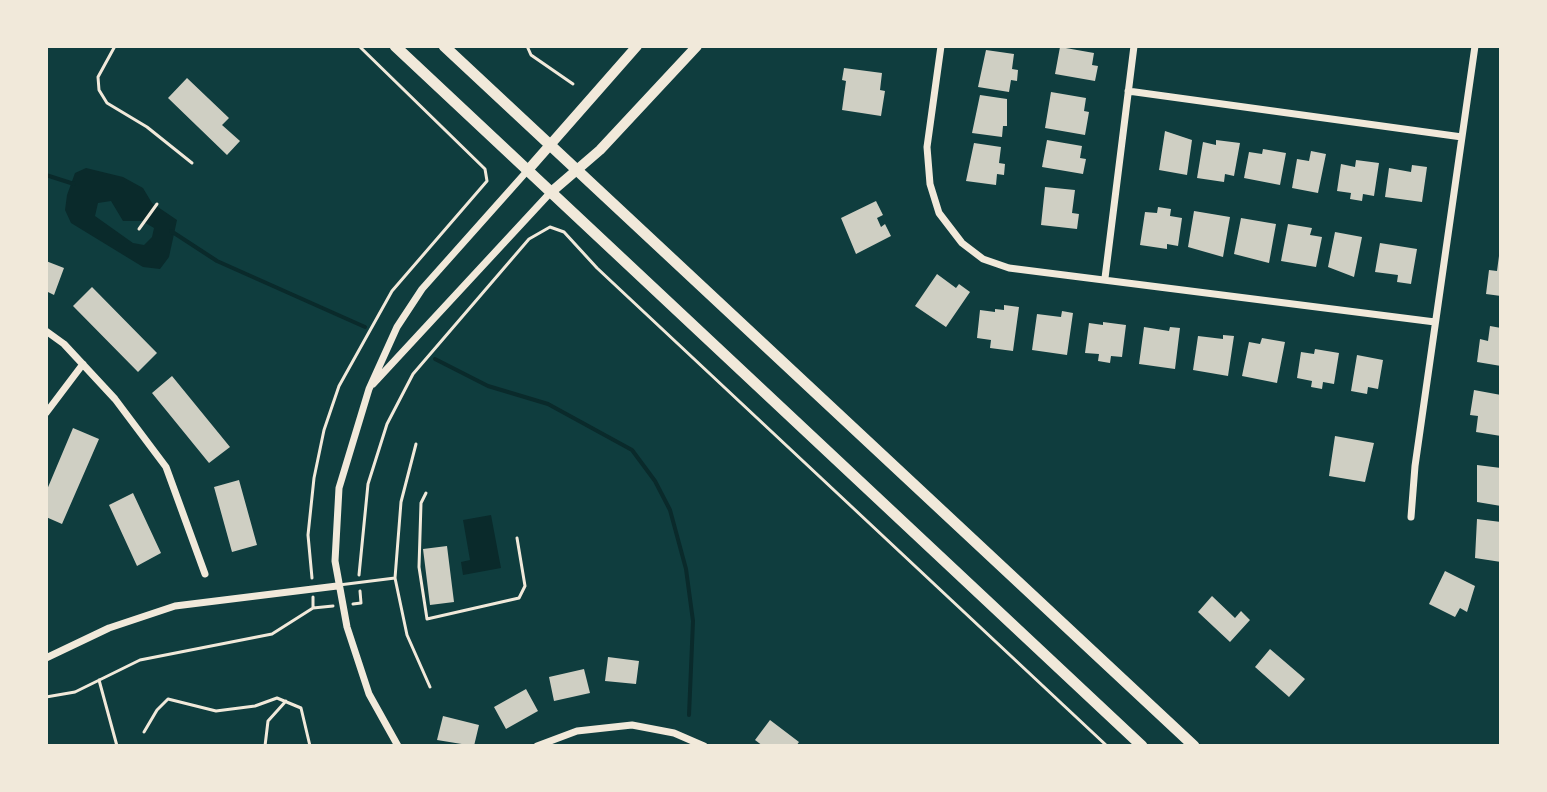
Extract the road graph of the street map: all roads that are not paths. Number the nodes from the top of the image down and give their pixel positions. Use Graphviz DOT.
graph roads {
  1 [pos="115,46"];
  2 [pos="395,46"];
  3 [pos="444,46"];
  4 [pos="637,46"];
  5 [pos="697,46"];
  6 [pos="941,46"];
  7 [pos="1134,46"];
  8 [pos="1475,46"];
  9 [pos="1128,91"];
  10 [pos="1462,137"];
  11 [pos="548,143"];
  12 [pos="192,163"];
  13 [pos="576,169"];
  14 [pos="528,170"];
  15 [pos="550,193"];
  16 [pos="1105,278"];
  17 [pos="1435,322"];
  18 [pos="46,331"];
  19 [pos="83,364"];
  20 [pos="369,389"];
  21 [pos="46,413"];
  22 [pos="416,444"];
  23 [pos="1411,517"];
  24 [pos="205,574"];
  25 [pos="395,578"];
  26 [pos="337,586"];
  27 [pos="46,658"];
  28 [pos="430,687"];
  29 [pos="398,746"];
  30 [pos="537,746"];
  31 [pos="704,746"];
  32 [pos="1142,746"];
  33 [pos="1194,746"];
  1 -- 12 [label="lane"];
  2 -- 14 [label="highway"];
  3 -- 11 [label="highway"];
  4 -- 11 [label="main road"];
  5 -- 13 [label="main road"];
  6 -- 16 [label="street"];
  7 -- 9 [label="street"];
  8 -- 10 [label="street"];
  9 -- 10 [label="street"];
  9 -- 16 [label="street"];
  10 -- 17 [label="street"];
  11 -- 13 [label="highway"];
  11 -- 14 [label="main road"];
  13 -- 15 [label="main road"];
  13 -- 33 [label="highway"];
  14 -- 15 [label="highway"];
  14 -- 20 [label="street"];
  15 -- 20 [label="street"];
  15 -- 32 [label="highway"];
  16 -- 17 [label="street"];
  17 -- 23 [label="street"];
  18 -- 19 [label="street"];
  19 -- 21 [label="street"];
  19 -- 24 [label="street"];
  20 -- 26 [label="street"];
  22 -- 25 [label="lane"];
  25 -- 26 [label="lane"];
  25 -- 28 [label="lane"];
  26 -- 27 [label="street"];
  26 -- 29 [label="street"];
  30 -- 31 [label="street"];
}
